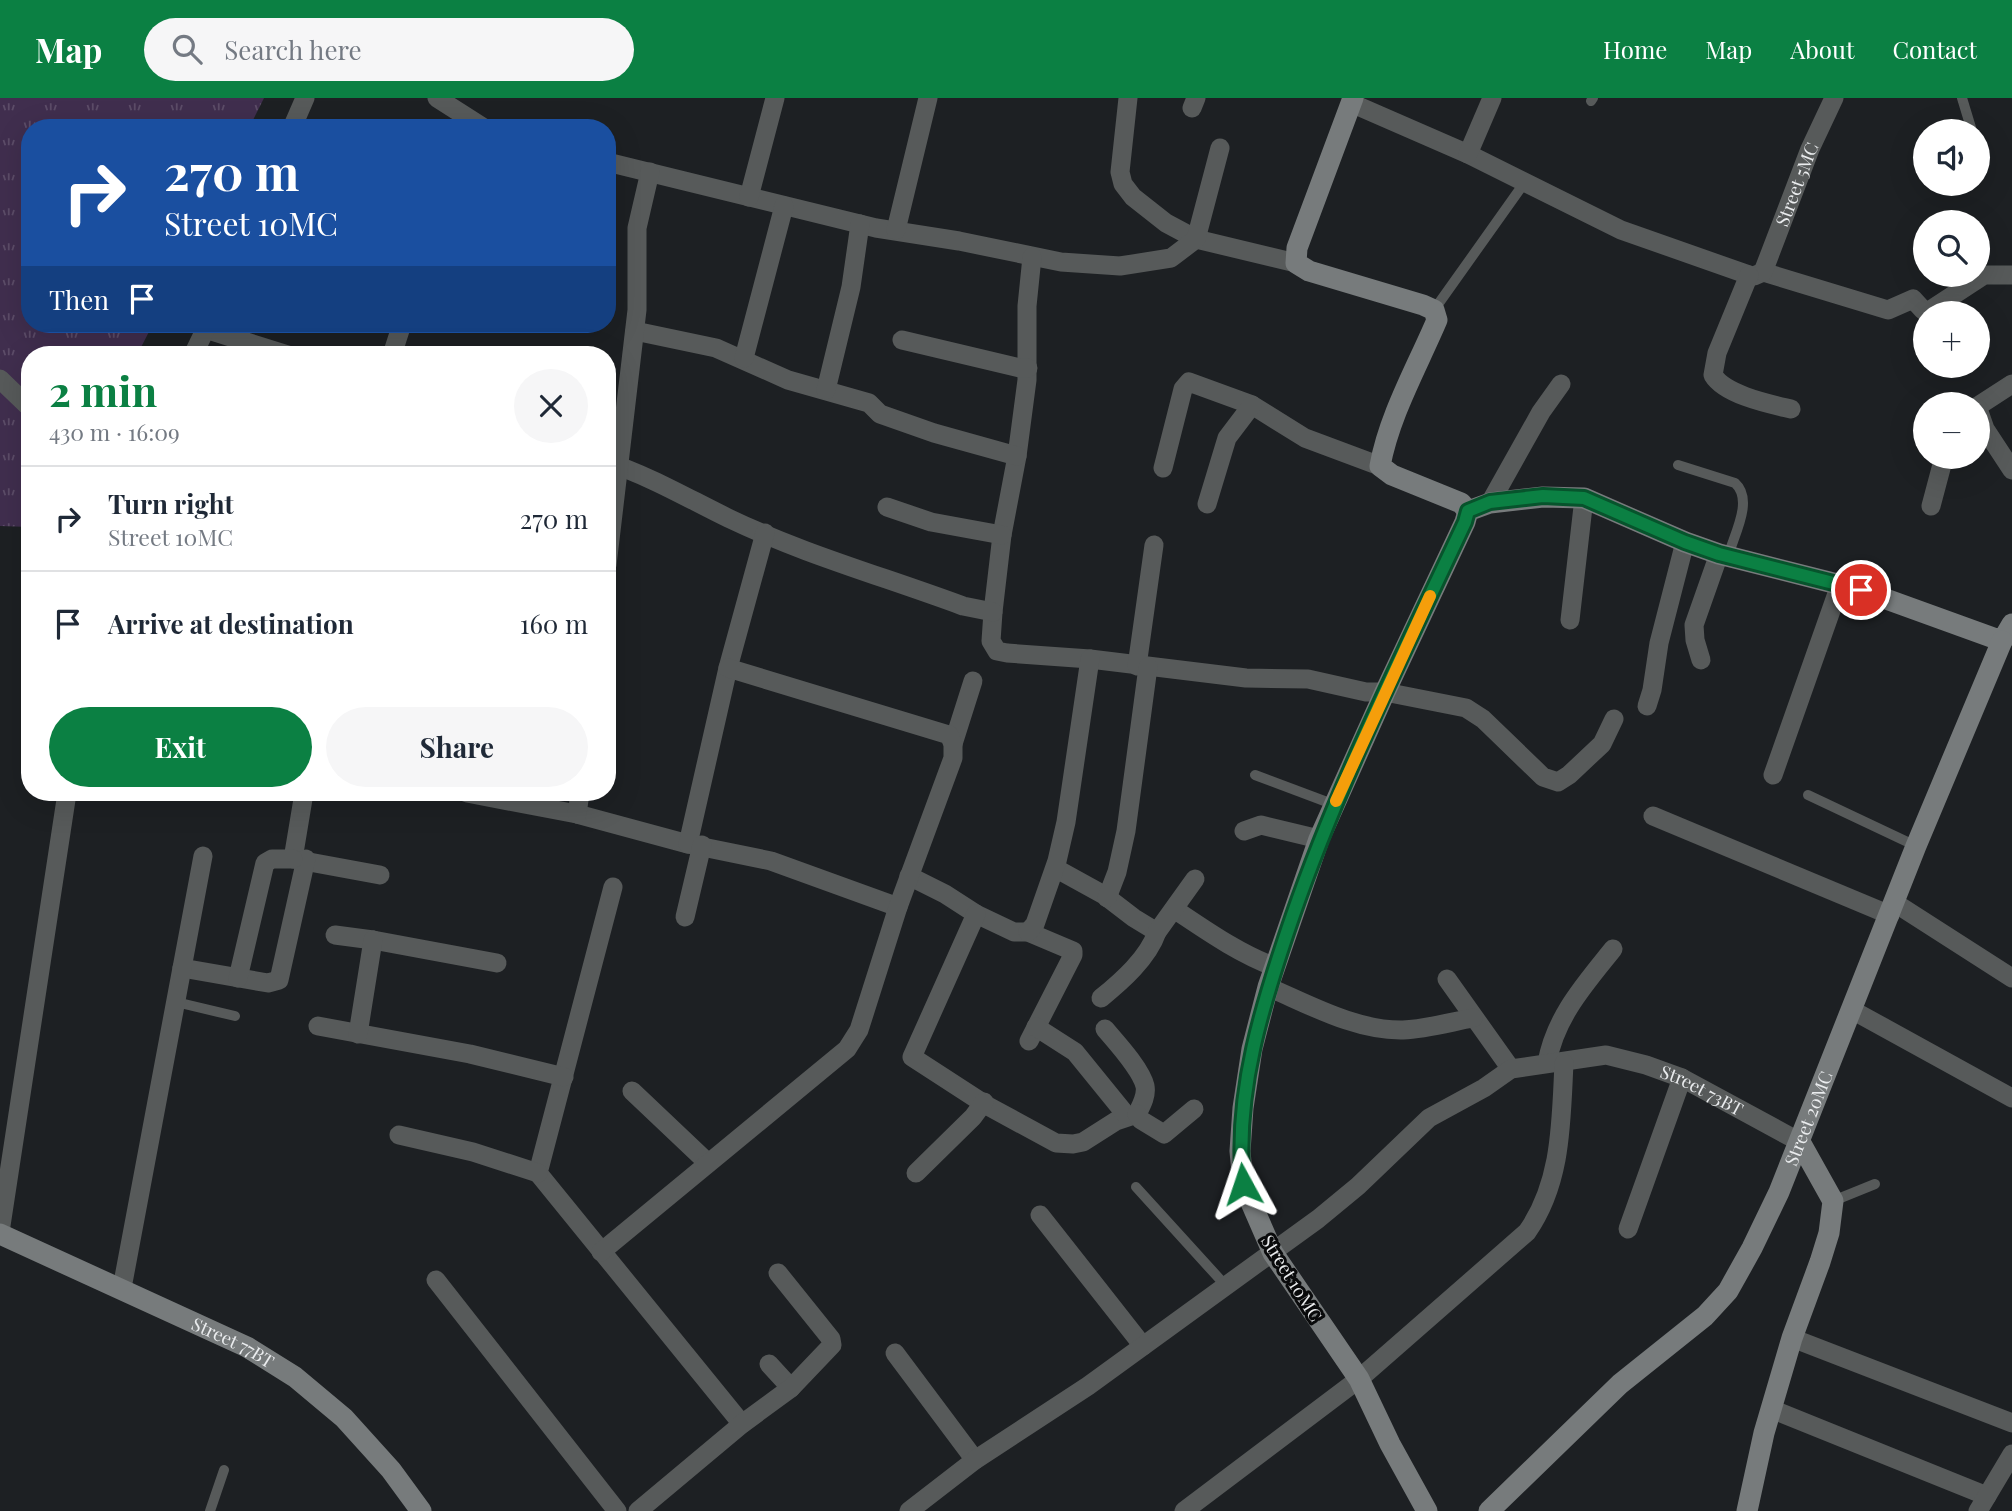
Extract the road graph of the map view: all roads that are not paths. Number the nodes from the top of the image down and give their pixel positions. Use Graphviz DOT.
graph roads {
  1 [pos="305,98"];
  2 [pos="437,98"];
  3 [pos="775,98"];
  4 [pos="928,98"];
  5 [pos="1128,98"];
  6 [pos="1492,98"];
  7 [pos="1833,98"];
  8 [pos="1962,98"];
  9 [pos="1352,101"];
  10 [pos="296,119"];
  11 [pos="471,119"];
  12 [pos="1968,119"];
  13 [pos="1220,148"];
  14 [pos="1468,154"];
  15 [pos="616,164"];
  16 [pos="650,172"];
  17 [pos="1525,182"];
  18 [pos="749,197"];
  19 [pos="784,206"];
  20 [pos="860,224"];
  21 [pos="896,230"];
  22 [pos="1196,239"];
  23 [pos="1032,257"];
  24 [pos="1296,263"];
  25 [pos="1756,274"];
  26 [pos="2012,275"];
  27 [pos="1434,310"];
  28 [pos="635,331"];
  29 [pos="226,333"];
  30 [pos="902,340"];
  31 [pos="263,346"];
  32 [pos="744,359"];
  33 [pos="1028,368"];
  34 [pos="0,379"];
  35 [pos="1561,384"];
  36 [pos="2012,384"];
  37 [pos="826,390"];
  38 [pos="21,399"];
  39 [pos="1990,399"];
  40 [pos="1252,405"];
  41 [pos="1791,409"];
  42 [pos="1990,437"];
  43 [pos="616,446"];
  44 [pos="1017,456"];
  45 [pos="616,465"];
  46 [pos="1678,465"];
  47 [pos="1380,467"];
  48 [pos="1163,468"];
  49 [pos="1941,469"];
  50 [pos="2012,470"];
  51 [pos="1584,498"];
  52 [pos="1490,502"];
  53 [pos="1207,504"];
  54 [pos="1931,506"];
  55 [pos="887,507"];
  56 [pos="1468,511"];
  57 [pos="765,533"];
  58 [pos="1002,535"];
  59 [pos="1685,542"];
  60 [pos="1154,545"];
  61 [pos="1723,555"];
  62 [pos="1840,585"];
  63 [pos="993,612"];
  64 [pos="1570,620"];
  65 [pos="2007,633"];
  66 [pos="1090,659"];
  67 [pos="1701,660"];
  68 [pos="1143,667"];
  69 [pos="728,668"];
  70 [pos="973,681"];
  71 [pos="1385,692"];
  72 [pos="1647,706"];
  73 [pos="1614,719"];
  74 [pos="953,744"];
  75 [pos="1255,775"];
  76 [pos="1773,775"];
  77 [pos="1808,795"];
  78 [pos="66,801"];
  79 [pos="303,801"];
  80 [pos="509,801"];
  81 [pos="579,801"];
  82 [pos="1335,805"];
  83 [pos="577,814"];
  84 [pos="1653,816"];
  85 [pos="1244,831"];
  86 [pos="1320,839"];
  87 [pos="695,845"];
  88 [pos="1916,846"];
  89 [pos="203,856"];
  90 [pos="299,859"];
  91 [pos="1055,868"];
  92 [pos="380,875"];
  93 [pos="909,876"];
  94 [pos="1195,878"];
  95 [pos="613,887"];
  96 [pos="1107,898"];
  97 [pos="898,907"];
  98 [pos="1174,909"];
  99 [pos="1892,909"];
  100 [pos="976,914"];
  101 [pos="685,917"];
  102 [pos="1028,932"];
  103 [pos="1157,932"];
  104 [pos="335,935"];
  105 [pos="373,940"];
  106 [pos="1613,949"];
  107 [pos="497,963"];
  108 [pos="182,968"];
  109 [pos="1271,977"];
  110 [pos="238,978"];
  111 [pos="2012,978"];
  112 [pos="1447,979"];
  113 [pos="1101,998"];
  114 [pos="176,1002"];
  115 [pos="1852,1010"];
  116 [pos="235,1016"];
  117 [pos="1473,1018"];
  118 [pos="318,1026"];
  119 [pos="1105,1029"];
  120 [pos="358,1034"];
  121 [pos="1556,1063"];
  122 [pos="1511,1069"];
  123 [pos="565,1077"];
  124 [pos="1682,1078"];
  125 [pos="632,1091"];
  126 [pos="2012,1098"];
  127 [pos="984,1102"];
  128 [pos="1194,1109"];
  129 [pos="1132,1115"];
  130 [pos="400,1135"];
  131 [pos="1800,1142"];
  132 [pos="708,1163"];
  133 [pos="538,1173"];
  134 [pos="916,1173"];
  135 [pos="1874,1184"];
  136 [pos="1136,1187"];
  137 [pos="1833,1201"];
  138 [pos="1041,1215"];
  139 [pos="1628,1229"];
  140 [pos="0,1233"];
  141 [pos="601,1252"];
  142 [pos="1273,1253"];
  143 [pos="778,1273"];
  144 [pos="436,1280"];
  145 [pos="1226,1286"];
  146 [pos="122,1288"];
  147 [pos="1792,1338"];
  148 [pos="1143,1346"];
  149 [pos="895,1353"];
  150 [pos="769,1364"];
  151 [pos="1359,1379"];
  152 [pos="791,1388"];
  153 [pos="1771,1409"];
  154 [pos="2012,1423"];
  155 [pos="742,1424"];
  156 [pos="2012,1454"];
  157 [pos="975,1460"];
  158 [pos="224,1470"];
  159 [pos="1982,1504"];
  160 [pos="210,1511"];
  161 [pos="421,1511"];
  162 [pos="617,1511"];
  163 [pos="638,1511"];
  164 [pos="909,1511"];
  165 [pos="1184,1511"];
  166 [pos="1427,1511"];
  167 [pos="1489,1511"];
  168 [pos="1747,1511"];
  1 -- 10 [label="street"];
  2 -- 11 [label="street"];
  3 -- 18 [label="street"];
  4 -- 21 [label="street"];
  5 -- 22 [label="street"];
  6 -- 14 [label="street"];
  7 -- 25 [label="street, Street 5MC"];
  8 -- 12 [label="lane"];
  9 -- 14 [label="street"];
  9 -- 24 [label="street"];
  13 -- 22 [label="street"];
  14 -- 17 [label="street"];
  15 -- 16 [label="street"];
  16 -- 18 [label="street"];
  16 -- 28 [label="street"];
  17 -- 25 [label="street"];
  17 -- 27 [label="lane"];
  18 -- 19 [label="street"];
  19 -- 20 [label="street"];
  19 -- 32 [label="street"];
  20 -- 21 [label="street"];
  20 -- 37 [label="street"];
  21 -- 23 [label="street"];
  22 -- 23 [label="street"];
  22 -- 24 [label="street"];
  23 -- 33 [label="street"];
  24 -- 27 [label="street"];
  25 -- 26 [label="street"];
  25 -- 41 [label="street, Street 5MC"];
  27 -- 47 [label="street"];
  28 -- 32 [label="street"];
  28 -- 43 [label="street"];
  29 -- 31 [label="street"];
  30 -- 33 [label="street"];
  32 -- 37 [label="street"];
  33 -- 44 [label="street"];
  34 -- 38 [label="street"];
  35 -- 52 [label="street"];
  36 -- 39 [label="street"];
  37 -- 44 [label="street"];
  40 -- 47 [label="street"];
  40 -- 48 [label="street"];
  40 -- 53 [label="street"];
  42 -- 50 [label="street"];
  44 -- 58 [label="street"];
  45 -- 57 [label="street"];
  46 -- 61 [label="lane"];
  47 -- 56 [label="street"];
  49 -- 54 [label="street"];
  51 -- 52 [label="street"];
  51 -- 59 [label="street"];
  51 -- 64 [label="street"];
  52 -- 56 [label="street"];
  55 -- 58 [label="street"];
  56 -- 71 [label="street, Street 10MC"];
  57 -- 63 [label="street"];
  57 -- 69 [label="street"];
  58 -- 63 [label="street"];
  59 -- 61 [label="street"];
  59 -- 72 [label="street"];
  60 -- 68 [label="street"];
  61 -- 62 [label="street"];
  61 -- 67 [label="street"];
  62 -- 65 [label="street"];
  62 -- 76 [label="street"];
  63 -- 66 [label="street"];
  65 -- 88 [label="street, Street 20MC"];
  66 -- 68 [label="street"];
  66 -- 91 [label="street"];
  68 -- 71 [label="street"];
  68 -- 96 [label="street"];
  69 -- 74 [label="street"];
  69 -- 87 [label="street"];
  70 -- 74 [label="street"];
  71 -- 73 [label="street"];
  71 -- 82 [label="street, Street 10MC"];
  74 -- 93 [label="street"];
  75 -- 82 [label="lane"];
  77 -- 88 [label="lane"];
  78 -- 140 [label="street"];
  79 -- 90 [label="street"];
  80 -- 83 [label="street"];
  81 -- 83 [label="street"];
  82 -- 86 [label="street, Street 10MC"];
  83 -- 87 [label="street"];
  84 -- 99 [label="street"];
  85 -- 86 [label="street"];
  86 -- 109 [label="street, Street 10MC"];
  87 -- 97 [label="street"];
  87 -- 101 [label="street"];
  88 -- 99 [label="street, Street 20MC"];
  89 -- 108 [label="street"];
  90 -- 92 [label="street"];
  90 -- 110 [label="street"];
  90 -- 110 [label="street"];
  91 -- 96 [label="street"];
  91 -- 102 [label="street"];
  93 -- 97 [label="street"];
  93 -- 100 [label="street"];
  94 -- 98 [label="street"];
  95 -- 123 [label="street"];
  96 -- 103 [label="street"];
  97 -- 132 [label="street"];
  98 -- 103 [label="street"];
  98 -- 109 [label="street"];
  99 -- 111 [label="street"];
  99 -- 115 [label="street, Street 20MC"];
  100 -- 102 [label="street"];
  100 -- 127 [label="street"];
  102 -- 129 [label="street"];
  103 -- 113 [label="street"];
  104 -- 105 [label="street"];
  105 -- 107 [label="street"];
  105 -- 120 [label="street"];
  106 -- 121 [label="street"];
  108 -- 110 [label="street"];
  108 -- 114 [label="street"];
  109 -- 117 [label="street"];
  109 -- 142 [label="street, Street 10MC"];
  112 -- 117 [label="street"];
  114 -- 116 [label="lane"];
  114 -- 146 [label="street"];
  115 -- 126 [label="street"];
  115 -- 131 [label="street, Street 20MC"];
  117 -- 122 [label="street"];
  118 -- 120 [label="street"];
  119 -- 129 [label="street"];
  120 -- 123 [label="street"];
  121 -- 122 [label="street, Street 73BT"];
  121 -- 124 [label="street, Street 73BT"];
  121 -- 151 [label="street"];
  122 -- 142 [label="street, Street 73BT"];
  123 -- 133 [label="street"];
  124 -- 131 [label="street, Street 73BT"];
  124 -- 139 [label="street"];
  125 -- 132 [label="street"];
  127 -- 129 [label="street"];
  127 -- 134 [label="street"];
  128 -- 129 [label="street"];
  130 -- 133 [label="street"];
  131 -- 137 [label="street"];
  131 -- 167 [label="street, Street 20MC"];
  132 -- 141 [label="street"];
  133 -- 141 [label="street"];
  135 -- 137 [label="lane"];
  136 -- 145 [label="lane"];
  137 -- 147 [label="street"];
  138 -- 148 [label="street"];
  140 -- 146 [label="street, Street 77BT"];
  141 -- 155 [label="street"];
  142 -- 145 [label="street, Street 73BT"];
  142 -- 151 [label="street, Street 10MC"];
  143 -- 152 [label="street"];
  144 -- 162 [label="street"];
  145 -- 148 [label="street, Street 73BT"];
  146 -- 161 [label="street, Street 77BT"];
  147 -- 153 [label="street"];
  147 -- 154 [label="street"];
  148 -- 157 [label="street, Street 73BT"];
  149 -- 157 [label="street"];
  150 -- 152 [label="street"];
  151 -- 165 [label="street"];
  151 -- 166 [label="street, Street 10MC"];
  152 -- 155 [label="street"];
  153 -- 159 [label="street"];
  153 -- 168 [label="street"];
  155 -- 163 [label="street"];
  156 -- 159 [label="street"];
  157 -- 164 [label="street, Street 73BT"];
  158 -- 160 [label="lane"];
}
